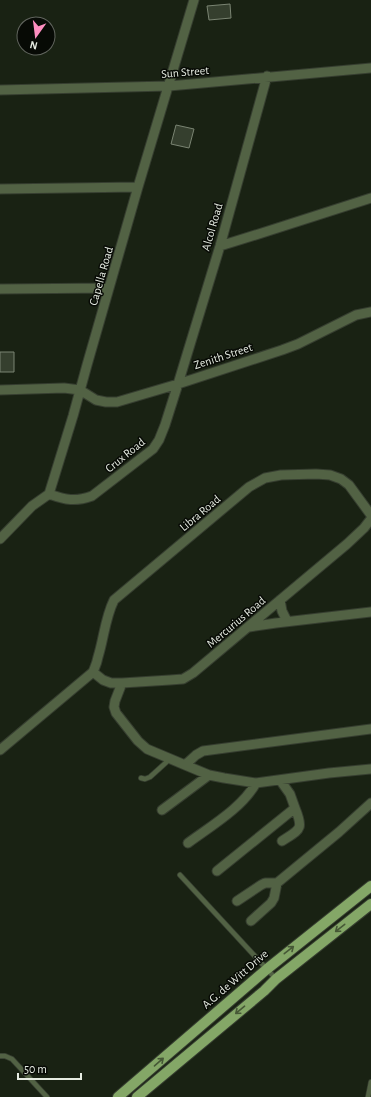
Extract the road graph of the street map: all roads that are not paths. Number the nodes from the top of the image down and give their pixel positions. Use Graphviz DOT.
graph roads {
  1 [pos="194,0"];
  2 [pos="371,68"];
  3 [pos="267,76"];
  4 [pos="169,86"];
  5 [pos="0,90"];
  6 [pos="138,187"];
  7 [pos="0,189"];
  8 [pos="371,198"];
  9 [pos="220,246"];
  10 [pos="109,288"];
  11 [pos="0,289"];
  12 [pos="371,312"];
  13 [pos="178,384"];
  14 [pos="0,390"];
  15 [pos="80,390"];
  16 [pos="49,494"];
  17 [pos="371,515"];
  18 [pos="371,519"];
  19 [pos="0,539"];
  20 [pos="280,600"];
  21 [pos="371,612"];
  22 [pos="287,622"];
  23 [pos="248,627"];
  24 [pos="93,672"];
  25 [pos="122,683"];
  26 [pos="371,729"];
  27 [pos="0,750"];
  28 [pos="171,758"];
  29 [pos="185,766"];
  30 [pos="371,769"];
  31 [pos="209,775"];
  32 [pos="141,778"];
  33 [pos="280,780"];
  34 [pos="256,783"];
  35 [pos="371,803"];
  36 [pos="295,808"];
  37 [pos="162,810"];
  38 [pos="282,841"];
  39 [pos="188,843"];
  40 [pos="217,871"];
  41 [pos="180,875"];
  42 [pos="277,883"];
  43 [pos="371,886"];
  44 [pos="355,899"];
  45 [pos="238,900"];
  46 [pos="368,907"];
  47 [pos="251,921"];
  48 [pos="267,969"];
  49 [pos="276,979"];
  50 [pos="0,1056"];
  51 [pos="146,1073"];
  52 [pos="371,1082"];
  53 [pos="154,1083"];
  54 [pos="46,1097"];
  55 [pos="118,1097"];
  56 [pos="136,1097"];
  57 [pos="368,1097"];
  1 -- 4 [label="street, Capella Road"];
  2 -- 3 [label="street, Sun Street"];
  3 -- 4 [label="street, Sun Street"];
  3 -- 9 [label="street, Alcol Road"];
  4 -- 5 [label="street, Sun Street"];
  4 -- 6 [label="street, Capella Road"];
  6 -- 7 [label="street"];
  6 -- 10 [label="street, Capella Road"];
  8 -- 9 [label="street"];
  9 -- 13 [label="street, Alcol Road"];
  10 -- 11 [label="street"];
  10 -- 15 [label="street, Capella Road"];
  12 -- 13 [label="street, Zenith Street"];
  13 -- 15 [label="street, Zenith Street"];
  13 -- 16 [label="street, Crux Road"];
  14 -- 15 [label="street"];
  15 -- 16 [label="street, Capella Road"];
  16 -- 19 [label="street"];
  17 -- 24 [label="street, Libra Road"];
  18 -- 20 [label="street, Mercurius Road"];
  20 -- 22 [label="street"];
  20 -- 23 [label="street, Mercurius Road"];
  21 -- 22 [label="street"];
  22 -- 23 [label="street"];
  23 -- 25 [label="street, Mercurius Road"];
  24 -- 25 [label="street, Mercurius Road"];
  24 -- 27 [label="street"];
  25 -- 28 [label="street"];
  26 -- 29 [label="street"];
  28 -- 29 [label="street"];
  28 -- 32 [label="lane"];
  29 -- 31 [label="street"];
  30 -- 33 [label="street"];
  31 -- 34 [label="street"];
  31 -- 37 [label="street"];
  33 -- 34 [label="street"];
  33 -- 36 [label="street"];
  34 -- 39 [label="street"];
  35 -- 42 [label="street"];
  36 -- 38 [label="street"];
  36 -- 40 [label="street"];
  41 -- 48 [label="lane"];
  42 -- 45 [label="street"];
  42 -- 47 [label="street"];
  43 -- 44 [label="main road, A.G. de Witt Drive"];
  44 -- 46 [label="main road"];
  48 -- 44 [label="main road, A.G. de Witt Drive, one-way"];
  46 -- 49 [label="main road, one-way"];
  48 -- 49 [label="lane"];
  51 -- 48 [label="main road, A.G. de Witt Drive, one-way"];
  49 -- 53 [label="main road, one-way"];
  50 -- 54 [label="lane"];
  51 -- 53 [label="main road"];
  51 -- 55 [label="main road, A.G. de Witt Drive"];
  52 -- 57 [label="lane"];
  53 -- 56 [label="main road"];
}
